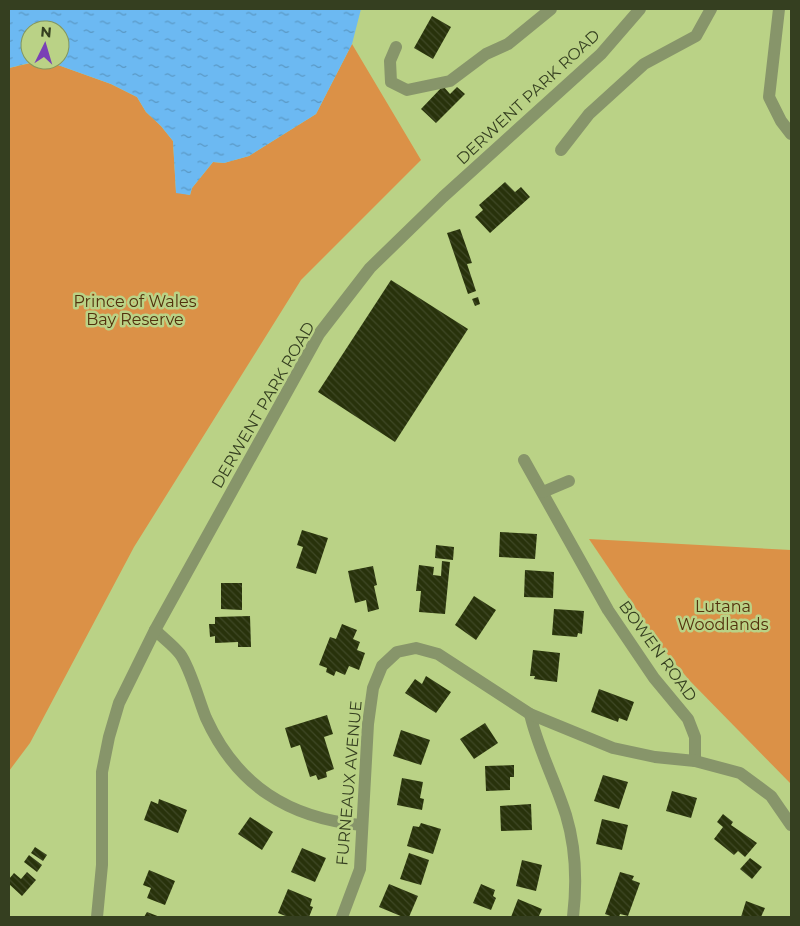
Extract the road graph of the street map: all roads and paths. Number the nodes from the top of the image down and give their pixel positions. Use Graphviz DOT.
graph roads {
  1 [pos="550,9"];
  2 [pos="640,9"];
  3 [pos="711,9"];
  4 [pos="779,9"];
  5 [pos="396,47"];
  6 [pos="791,134"];
  7 [pos="561,150"];
  8 [pos="524,460"];
  9 [pos="569,481"];
  10 [pos="543,492"];
  11 [pos="155,630"];
  12 [pos="530,714"];
  13 [pos="696,761"];
  14 [pos="361,825"];
  15 [pos="791,825"];
  16 [pos="97,917"];
  17 [pos="342,917"];
  18 [pos="573,917"];
  1 -- 5 [label="street"];
  2 -- 11 [label="street, DERWENT PARK ROAD"];
  3 -- 7 [label="street"];
  4 -- 6 [label="street"];
  8 -- 10 [label="street, BOWEN ROAD"];
  9 -- 10 [label="street"];
  10 -- 13 [label="street, BOWEN ROAD"];
  11 -- 14 [label="street"];
  11 -- 16 [label="street, DERWENT PARK ROAD"];
  12 -- 13 [label="street, FURNEAUX AVENUE"];
  12 -- 14 [label="street, FURNEAUX AVENUE"];
  12 -- 18 [label="street"];
  13 -- 15 [label="street"];
  14 -- 17 [label="street, FURNEAUX AVENUE"];
}
